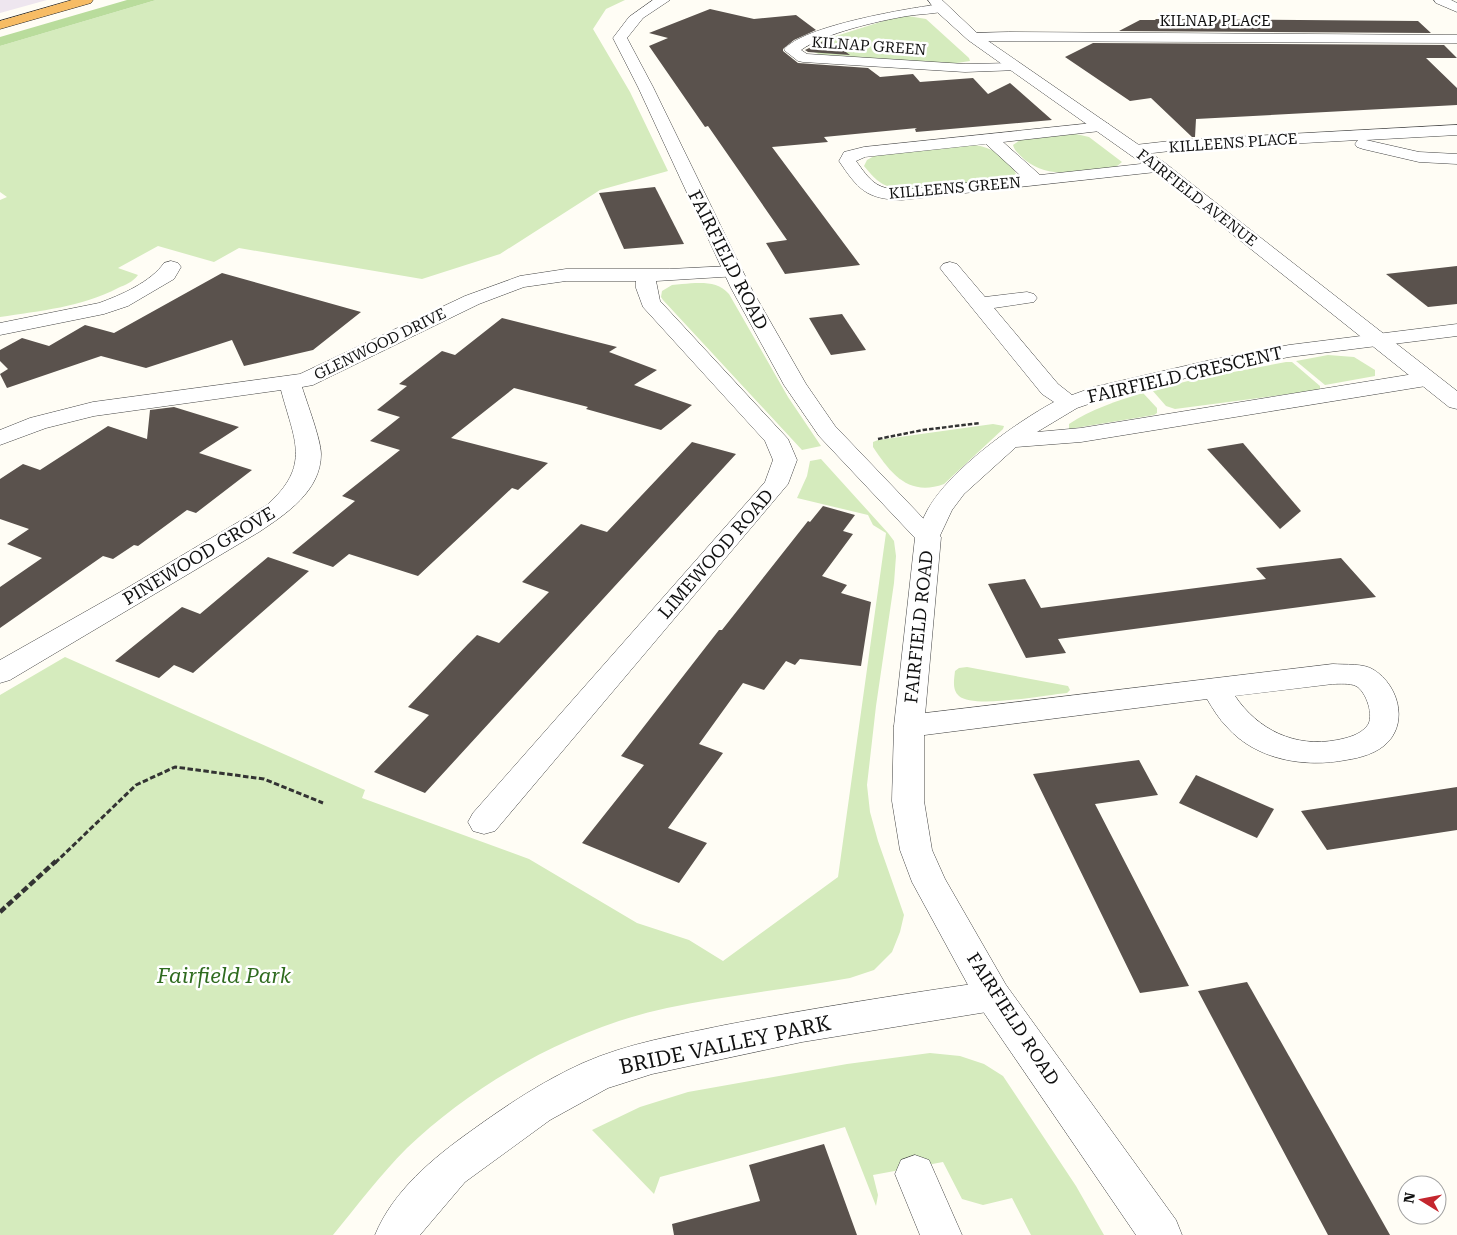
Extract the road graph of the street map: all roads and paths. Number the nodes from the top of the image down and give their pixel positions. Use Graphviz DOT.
graph roads {
  1 [pos="86,0"];
  2 [pos="664,0"];
  3 [pos="1441,0"];
  4 [pos="938,4"];
  5 [pos="1457,8"];
  6 [pos="0,25"];
  7 [pos="973,37"];
  8 [pos="1457,39"];
  9 [pos="1014,67"];
  10 [pos="1103,127"];
  11 [pos="1457,130"];
  12 [pos="1331,136"];
  13 [pos="990,139"];
  14 [pos="1135,150"];
  15 [pos="1457,159"];
  16 [pos="1158,167"];
  17 [pos="1036,180"];
  18 [pos="171,267"];
  19 [pos="950,268"];
  20 [pos="731,272"];
  21 [pos="646,275"];
  22 [pos="1027,298"];
  23 [pos="980,304"];
  24 [pos="0,328"];
  25 [pos="1457,330"];
  26 [pos="1378,340"];
  27 [pos="1426,379"];
  28 [pos="290,383"];
  29 [pos="1457,402"];
  30 [pos="1069,403"];
  31 [pos="1040,419"];
  32 [pos="0,438"];
  33 [pos="1009,441"];
  34 [pos="844,449"];
  35 [pos="928,537"];
  36 [pos="0,672"];
  37 [pos="1216,689"];
  38 [pos="909,726"];
  39 [pos="323,803"];
  40 [pos="484,822"];
  41 [pos="0,912"];
  42 [pos="993,996"];
  43 [pos="915,1174"];
  44 [pos="396,1235"];
  45 [pos="941,1235"];
  46 [pos="1160,1235"];
  1 -- 6 [label="highway"];
  2 -- 20 [label="street, FAIRFIELD ROAD"];
  3 -- 5 [label="street"];
  4 -- 7 [label="street, FAIRFIELD AVENUE"];
  4 -- 9 [label="street, KILNAP GREEN"];
  7 -- 8 [label="street, KILNAP PLACE"];
  7 -- 9 [label="street, FAIRFIELD AVENUE"];
  9 -- 10 [label="street, FAIRFIELD AVENUE"];
  10 -- 13 [label="street, KILLEENS GREEN"];
  10 -- 14 [label="street, FAIRFIELD AVENUE"];
  11 -- 12 [label="street, KILLEENS PLACE"];
  12 -- 14 [label="street, KILLEENS PLACE"];
  12 -- 15 [label="street, KILLEENS PLACE"];
  13 -- 17 [label="street"];
  13 -- 17 [label="street, KILLEENS GREEN"];
  14 -- 16 [label="street, FAIRFIELD AVENUE"];
  16 -- 17 [label="street, KILLEENS GREEN"];
  16 -- 26 [label="street, FAIRFIELD AVENUE"];
  18 -- 24 [label="street"];
  19 -- 23 [label="street"];
  20 -- 21 [label="street, GLENWOOD DRIVE"];
  20 -- 34 [label="street, FAIRFIELD ROAD"];
  21 -- 28 [label="street, GLENWOOD DRIVE"];
  21 -- 40 [label="street, LIMEWOOD ROAD"];
  22 -- 23 [label="street"];
  23 -- 30 [label="street"];
  25 -- 26 [label="street, FAIRFIELD CRESCENT"];
  26 -- 27 [label="street, FAIRFIELD AVENUE"];
  26 -- 30 [label="street, FAIRFIELD CRESCENT"];
  27 -- 29 [label="street, FAIRFIELD AVENUE"];
  27 -- 33 [label="street"];
  28 -- 32 [label="street, GLENWOOD DRIVE"];
  28 -- 36 [label="street, PINEWOOD GROVE"];
  30 -- 31 [label="street, FAIRFIELD CRESCENT"];
  31 -- 33 [label="street, FAIRFIELD CRESCENT"];
  31 -- 34 [label="path"];
  33 -- 35 [label="street, FAIRFIELD CRESCENT"];
  34 -- 35 [label="street, FAIRFIELD ROAD"];
  35 -- 38 [label="street, FAIRFIELD ROAD"];
  37 -- 37 [label="street"];
  37 -- 38 [label="street"];
  38 -- 42 [label="street, FAIRFIELD ROAD"];
  39 -- 41 [label="path"];
  42 -- 44 [label="street, BRIDE VALLEY PARK"];
  42 -- 46 [label="street, FAIRFIELD ROAD"];
  43 -- 45 [label="street"];
}
